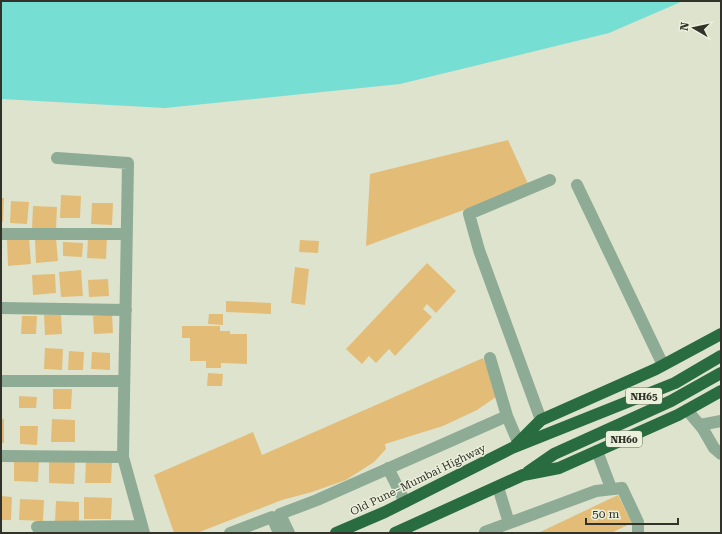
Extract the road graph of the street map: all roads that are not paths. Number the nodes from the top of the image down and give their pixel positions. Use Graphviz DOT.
graph roads {
  1 [pos="57,158"];
  2 [pos="550,180"];
  3 [pos="577,185"];
  4 [pos="1,234"];
  5 [pos="127,234"];
  6 [pos="1,308"];
  7 [pos="126,310"];
  8 [pos="721,334"];
  9 [pos="721,356"];
  10 [pos="490,358"];
  11 [pos="663,366"];
  12 [pos="721,373"];
  13 [pos="1,381"];
  14 [pos="124,381"];
  15 [pos="721,391"];
  16 [pos="687,410"];
  17 [pos="507,416"];
  18 [pos="541,420"];
  19 [pos="721,421"];
  20 [pos="700,425"];
  21 [pos="515,445"];
  22 [pos="597,451"];
  23 [pos="721,454"];
  24 [pos="1,456"];
  25 [pos="123,458"];
  26 [pos="388,468"];
  27 [pos="523,475"];
  28 [pos="498,487"];
  29 [pos="611,488"];
  30 [pos="405,502"];
  31 [pos="509,523"];
  32 [pos="37,527"];
  33 [pos="143,529"];
  34 [pos="485,532"];
  35 [pos="230,533"];
  36 [pos="279,533"];
  37 [pos="289,533"];
  38 [pos="336,533"];
  39 [pos="395,533"];
  40 [pos="638,533"];
  1 -- 5 [label="street"];
  2 -- 18 [label="street"];
  3 -- 11 [label="street"];
  4 -- 5 [label="street"];
  5 -- 7 [label="street"];
  6 -- 7 [label="street"];
  7 -- 14 [label="street"];
  8 -- 11 [label="highway"];
  9 -- 21 [label="highway, NH65"];
  10 -- 17 [label="street"];
  11 -- 18 [label="highway"];
  12 -- 27 [label="highway"];
  13 -- 14 [label="street"];
  14 -- 25 [label="street"];
  15 -- 16 [label="highway, NH60"];
  16 -- 20 [label="street"];
  16 -- 22 [label="highway, NH60"];
  17 -- 21 [label="street"];
  17 -- 26 [label="street"];
  18 -- 21 [label="highway"];
  19 -- 20 [label="street"];
  20 -- 23 [label="street"];
  21 -- 30 [label="highway, Old Pune–Mumbai Highway"];
  22 -- 27 [label="highway, NH60"];
  22 -- 29 [label="street"];
  24 -- 25 [label="street"];
  25 -- 33 [label="street"];
  26 -- 30 [label="street"];
  26 -- 37 [label="street"];
  27 -- 28 [label="highway, NH60"];
  28 -- 31 [label="street"];
  28 -- 39 [label="highway, NH60"];
  29 -- 31 [label="street"];
  29 -- 40 [label="street"];
  30 -- 38 [label="highway, Old Pune–Mumbai Highway"];
  31 -- 34 [label="street"];
  32 -- 33 [label="street"];
  35 -- 36 [label="street"];
}
